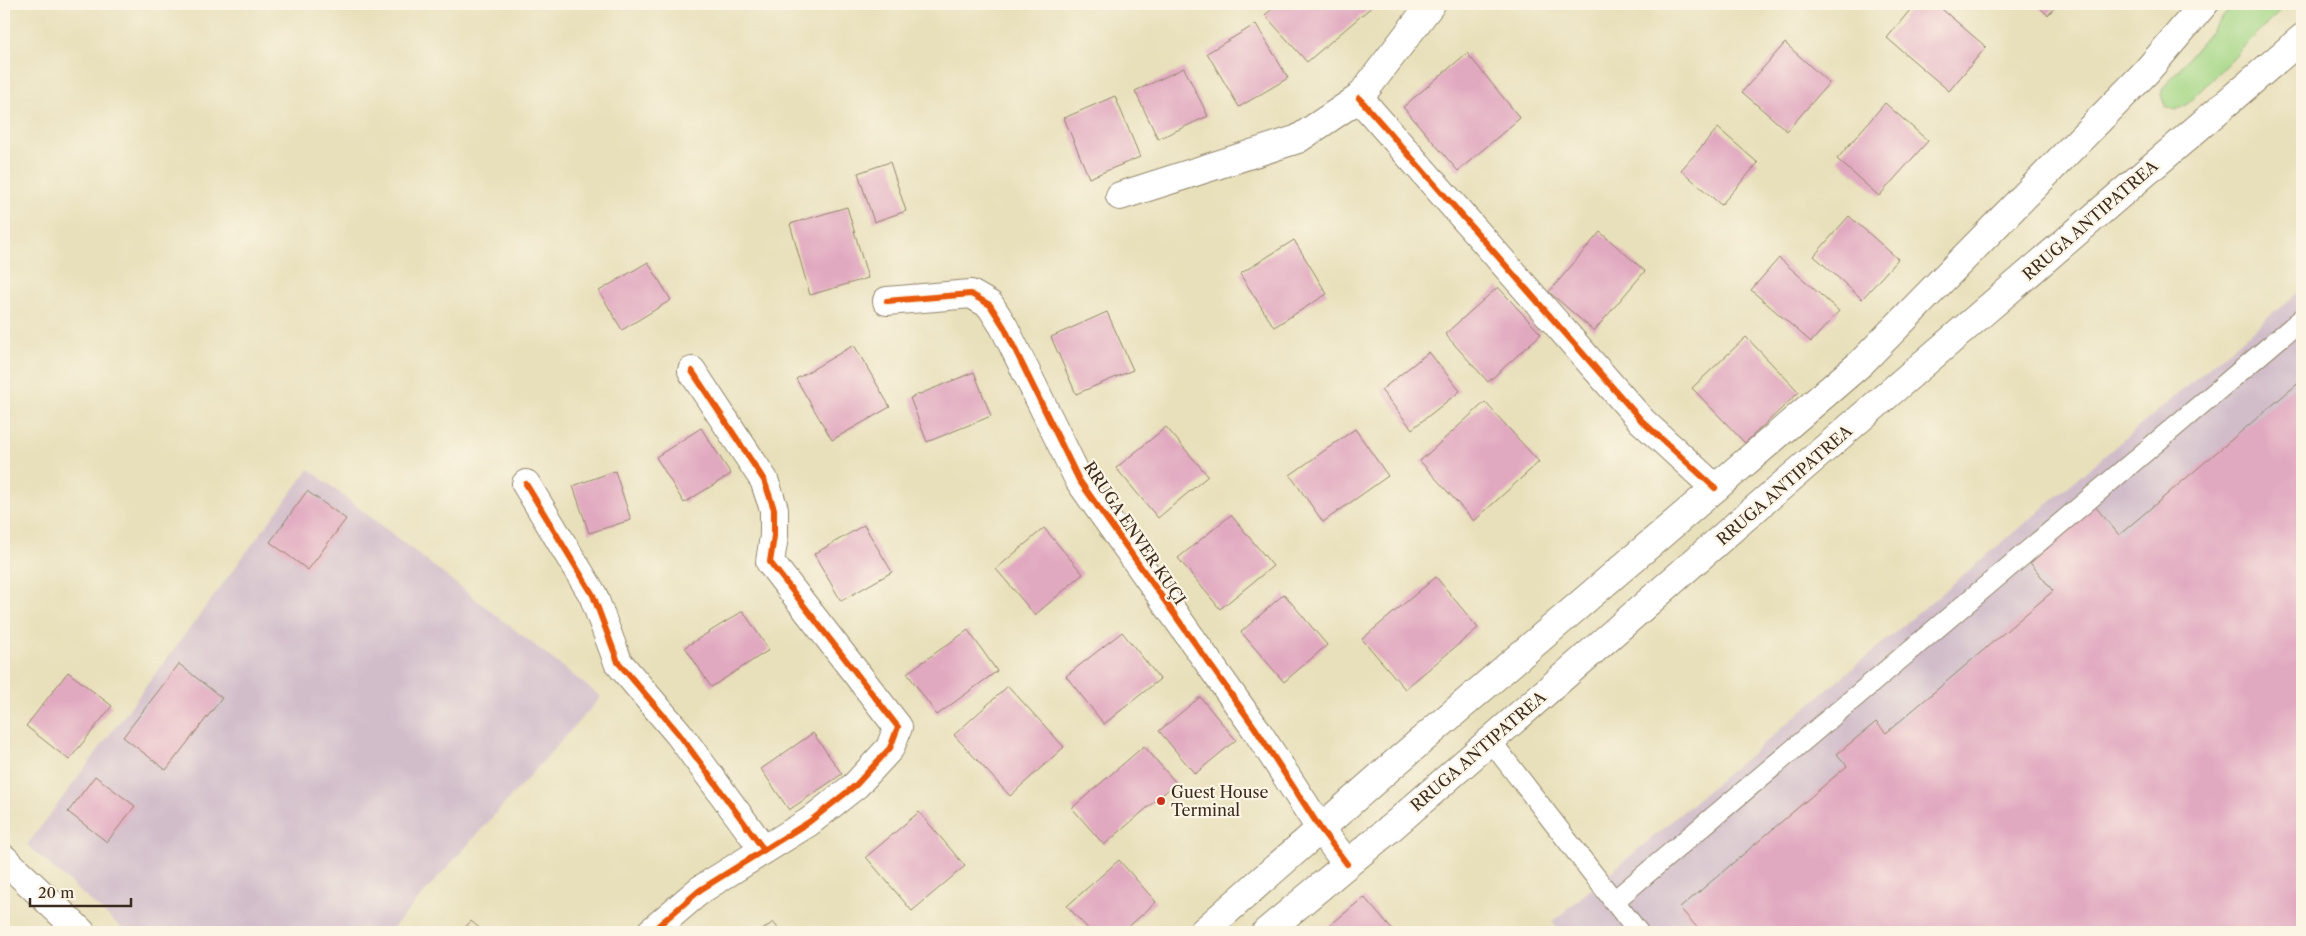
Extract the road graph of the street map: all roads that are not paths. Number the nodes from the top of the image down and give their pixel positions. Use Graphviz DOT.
graph roads {
  1 [pos="1430,4"];
  2 [pos="2204,4"];
  3 [pos="2302,38"];
  4 [pos="1359,98"];
  5 [pos="1120,196"];
  6 [pos="887,301"];
  7 [pos="2302,319"];
  8 [pos="1861,363"];
  9 [pos="692,371"];
  10 [pos="1888,394"];
  11 [pos="526,484"];
  12 [pos="1715,488"];
  13 [pos="1490,740"];
  14 [pos="1320,828"];
  15 [pos="764,850"];
  16 [pos="4,859"];
  17 [pos="1347,864"];
  18 [pos="1614,901"];
  19 [pos="81,932"];
  20 [pos="651,932"];
  21 [pos="1203,932"];
  22 [pos="1266,932"];
  23 [pos="1638,932"];
  1 -- 4 [label="street"];
  2 -- 8 [label="street"];
  3 -- 10 [label="street, RRUGA ANTIPATREA"];
  4 -- 5 [label="street"];
  4 -- 12 [label="street"];
  6 -- 14 [label="street, RRUGA ENVER KUÇI"];
  7 -- 18 [label="lane"];
  8 -- 10 [label="street"];
  8 -- 12 [label="street"];
  9 -- 15 [label="street"];
  10 -- 13 [label="street, RRUGA ANTIPATREA"];
  11 -- 15 [label="street"];
  12 -- 14 [label="street"];
  13 -- 17 [label="street, RRUGA ANTIPATREA"];
  13 -- 18 [label="lane"];
  14 -- 17 [label="street, RRUGA ENVER KUÇI"];
  14 -- 21 [label="street"];
  15 -- 20 [label="street"];
  16 -- 19 [label="street"];
  17 -- 22 [label="street, RRUGA ANTIPATREA"];
  18 -- 23 [label="lane"];
}
